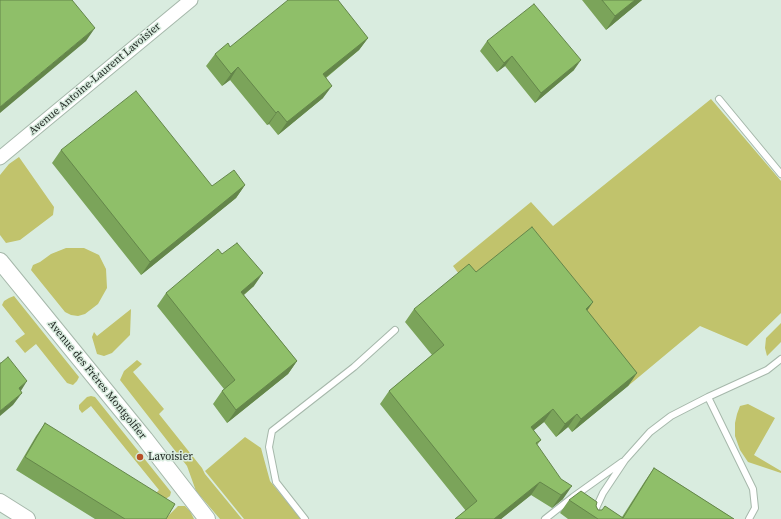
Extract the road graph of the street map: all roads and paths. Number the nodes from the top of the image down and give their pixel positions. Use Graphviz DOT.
graph roads {
  1 [pos="191,0"];
  2 [pos="719,99"];
  3 [pos="0,158"];
  4 [pos="781,174"];
  5 [pos="0,261"];
  6 [pos="395,330"];
  7 [pos="781,359"];
  8 [pos="708,398"];
  9 [pos="625,460"];
  10 [pos="0,502"];
  11 [pos="26,519"];
  12 [pos="207,519"];
  13 [pos="304,519"];
  14 [pos="545,519"];
  15 [pos="591,519"];
  16 [pos="749,519"];
  1 -- 3 [label="street, Avenue Antoine-Laurent Lavoisier"];
  2 -- 4 [label="lane"];
  5 -- 12 [label="street, Avenue des Frères Montgolfier"];
  6 -- 13 [label="lane"];
  7 -- 8 [label="lane"];
  8 -- 9 [label="lane"];
  8 -- 16 [label="lane"];
  9 -- 14 [label="lane"];
  9 -- 15 [label="lane"];
  10 -- 11 [label="street"];
}
